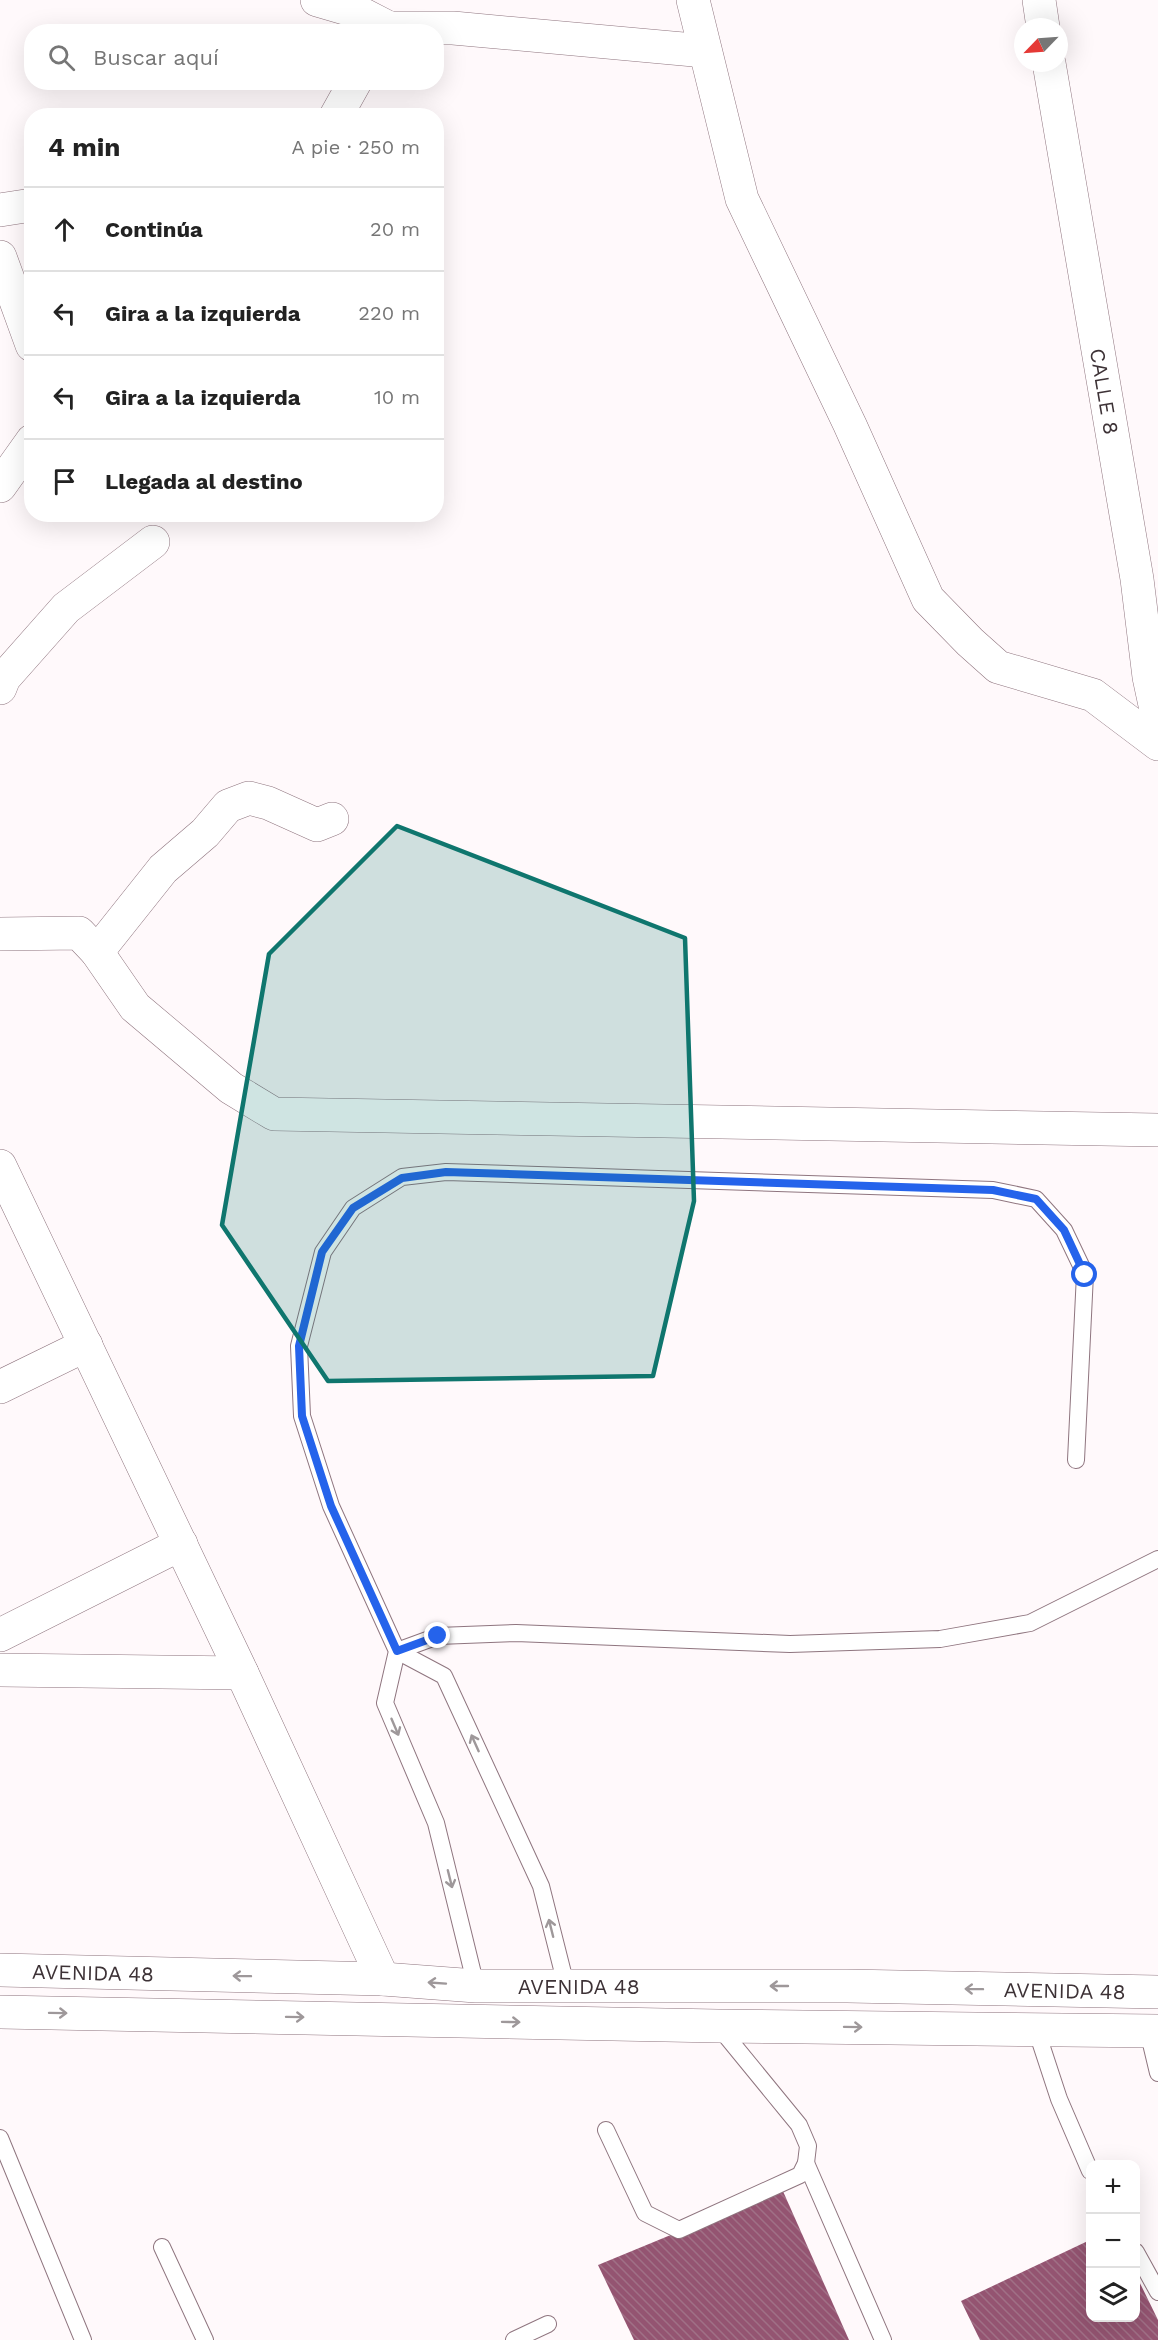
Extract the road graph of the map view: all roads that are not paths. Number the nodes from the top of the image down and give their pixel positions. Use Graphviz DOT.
graph roads {
  1 [pos="317,0"];
  2 [pos="693,0"];
  3 [pos="1039,0"];
  4 [pos="1042,18"];
  5 [pos="378,24"];
  6 [pos="444,28"];
  7 [pos="705,51"];
  8 [pos="1052,72"];
  9 [pos="351,90"];
  10 [pos="340,108"];
  11 [pos="24,206"];
  12 [pos="0,210"];
  13 [pos="0,257"];
  14 [pos="24,323"];
  15 [pos="24,452"];
  16 [pos="0,486"];
  17 [pos="153,542"];
  18 [pos="0,688"];
  19 [pos="1158,719"];
  20 [pos="1158,744"];
  21 [pos="332,819"];
  22 [pos="0,933"];
  23 [pos="97,952"];
  24 [pos="1158,1130"];
  25 [pos="0,1166"];
  26 [pos="86,1345"];
  27 [pos="0,1386"];
  28 [pos="1076,1460"];
  29 [pos="181,1544"];
  30 [pos="1158,1559"];
  31 [pos="0,1635"];
  32 [pos="397,1651"];
  33 [pos="0,1670"];
  34 [pos="242,1673"];
  35 [pos="0,1970"];
  36 [pos="383,1980"];
  37 [pos="566,1985"];
  38 [pos="476,1986"];
  39 [pos="1158,1992"];
  40 [pos="0,2012"];
  41 [pos="718,2026"];
  42 [pos="1036,2028"];
  43 [pos="1153,2031"];
  44 [pos="1158,2073"];
  45 [pos="606,2130"];
  46 [pos="0,2138"];
  47 [pos="1086,2162"];
  48 [pos="806,2163"];
  49 [pos="162,2247"];
  50 [pos="1140,2259"];
  51 [pos="1158,2292"];
  52 [pos="548,2324"];
  53 [pos="83,2340"];
  54 [pos="205,2340"];
  55 [pos="513,2340"];
  56 [pos="883,2340"];
  1 -- 5 [label="main road"];
  2 -- 7 [label="main road"];
  3 -- 4 [label="main road"];
  6 -- 7 [label="main road"];
  7 -- 20 [label="main road"];
  8 -- 19 [label="main road, CALLE 8"];
  9 -- 10 [label="main road"];
  11 -- 12 [label="main road"];
  13 -- 14 [label="main road"];
  15 -- 16 [label="main road"];
  17 -- 18 [label="main road"];
  21 -- 23 [label="main road"];
  22 -- 23 [label="main road"];
  23 -- 24 [label="main road"];
  25 -- 26 [label="main road"];
  26 -- 27 [label="main road"];
  26 -- 29 [label="main road"];
  28 -- 32 [label="lane"];
  29 -- 31 [label="main road"];
  29 -- 34 [label="main road"];
  30 -- 32 [label="lane"];
  37 -- 32 [label="lane, one-way"];
  32 -- 38 [label="lane, one-way"];
  33 -- 34 [label="main road"];
  34 -- 36 [label="main road"];
  36 -- 35 [label="main road, AVENIDA 48, one-way"];
  38 -- 36 [label="main road, AVENIDA 48, one-way"];
  37 -- 38 [label="main road, AVENIDA 48"];
  39 -- 37 [label="main road, AVENIDA 48, one-way"];
  40 -- 41 [label="main road, AVENIDA 48, one-way"];
  41 -- 42 [label="main road, AVENIDA 48, one-way"];
  41 -- 48 [label="lane"];
  42 -- 43 [label="main road, AVENIDA 48"];
  42 -- 47 [label="lane"];
  43 -- 44 [label="lane"];
  45 -- 48 [label="lane"];
  46 -- 53 [label="lane"];
  48 -- 56 [label="lane"];
  49 -- 54 [label="lane"];
  50 -- 51 [label="lane"];
  52 -- 55 [label="lane"];
}
